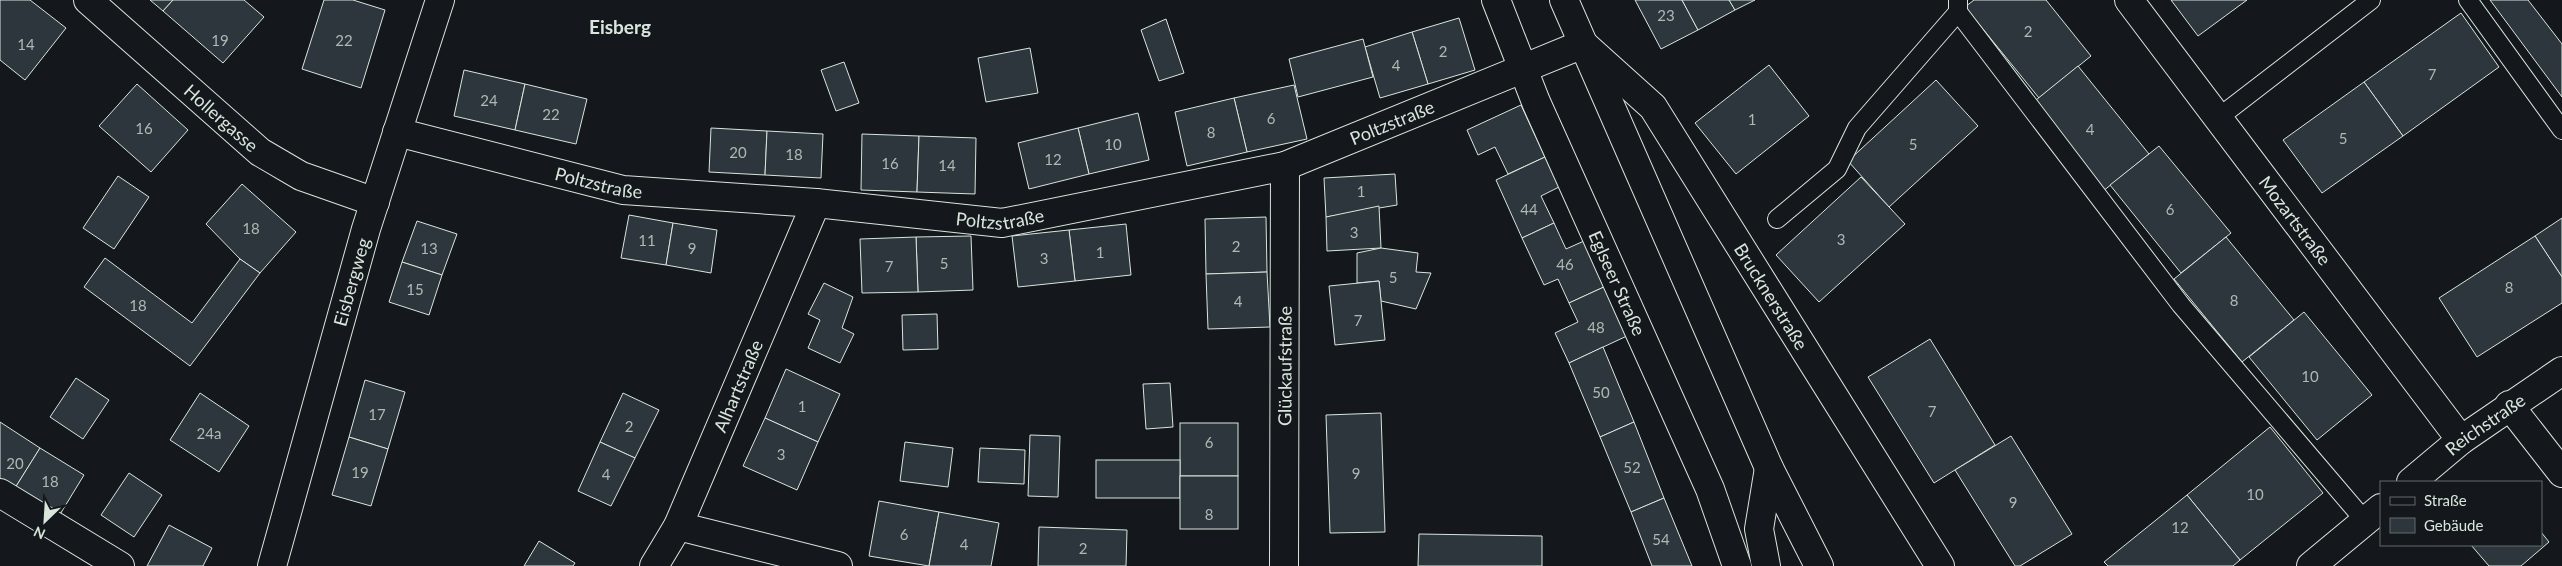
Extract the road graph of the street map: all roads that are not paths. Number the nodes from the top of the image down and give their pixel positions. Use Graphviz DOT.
graph roads {
  1 [pos="88,0"];
  2 [pos="440,0"];
  3 [pos="1496,0"];
  4 [pos="1564,0"];
  5 [pos="2129,0"];
  6 [pos="2370,0"];
  7 [pos="2468,0"];
  8 [pos="1958,6"];
  9 [pos="1583,44"];
  10 [pos="1523,68"];
  11 [pos="2218,118"];
  12 [pos="2562,130"];
  13 [pos="397,132"];
  14 [pos="1285,166"];
  15 [pos="375,202"];
  16 [pos="816,204"];
  17 [pos="1777,219"];
  18 [pos="2562,371"];
  19 [pos="2509,405"];
  20 [pos="2461,440"];
  21 [pos="1770,468"];
  22 [pos="2562,473"];
  23 [pos="2412,481"];
  24 [pos="0,493"];
  25 [pos="2373,514"];
  26 [pos="678,526"];
  27 [pos="120,566"];
  28 [pos="272,566"];
  29 [pos="654,566"];
  30 [pos="838,566"];
  31 [pos="1284,566"];
  32 [pos="1736,566"];
  33 [pos="1766,566"];
  34 [pos="1819,566"];
  35 [pos="1940,566"];
  36 [pos="2311,566"];
  1 -- 15 [label="street, Hollergasse"];
  2 -- 13 [label="street, Eisbergweg"];
  3 -- 10 [label="street, Eglseer Straße"];
  4 -- 9 [label="street"];
  5 -- 11 [label="street, Mozartstraße"];
  6 -- 11 [label="lane"];
  7 -- 12 [label="lane"];
  8 -- 17 [label="lane"];
  8 -- 25 [label="lane"];
  9 -- 10 [label="street, Poltzstraße"];
  9 -- 21 [label="street"];
  9 -- 35 [label="street, Brucknerstraße"];
  10 -- 14 [label="street, Poltzstraße"];
  10 -- 32 [label="street, Eglseer Straße"];
  11 -- 20 [label="street, Mozartstraße"];
  13 -- 15 [label="street, Eisbergweg"];
  13 -- 16 [label="street, Poltzstraße"];
  14 -- 16 [label="street, Poltzstraße"];
  14 -- 31 [label="street, Glückaufstraße"];
  15 -- 28 [label="street, Eisbergweg"];
  16 -- 26 [label="street, Alhartstraße"];
  18 -- 19 [label="street, Reichstraße"];
  19 -- 20 [label="street, Reichstraße"];
  19 -- 22 [label="street"];
  20 -- 23 [label="street, Reichstraße"];
  21 -- 33 [label="street"];
  21 -- 34 [label="street"];
  24 -- 27 [label="street"];
  25 -- 36 [label="street"];
  26 -- 29 [label="street, Alhartstraße"];
  26 -- 30 [label="street"];
}
